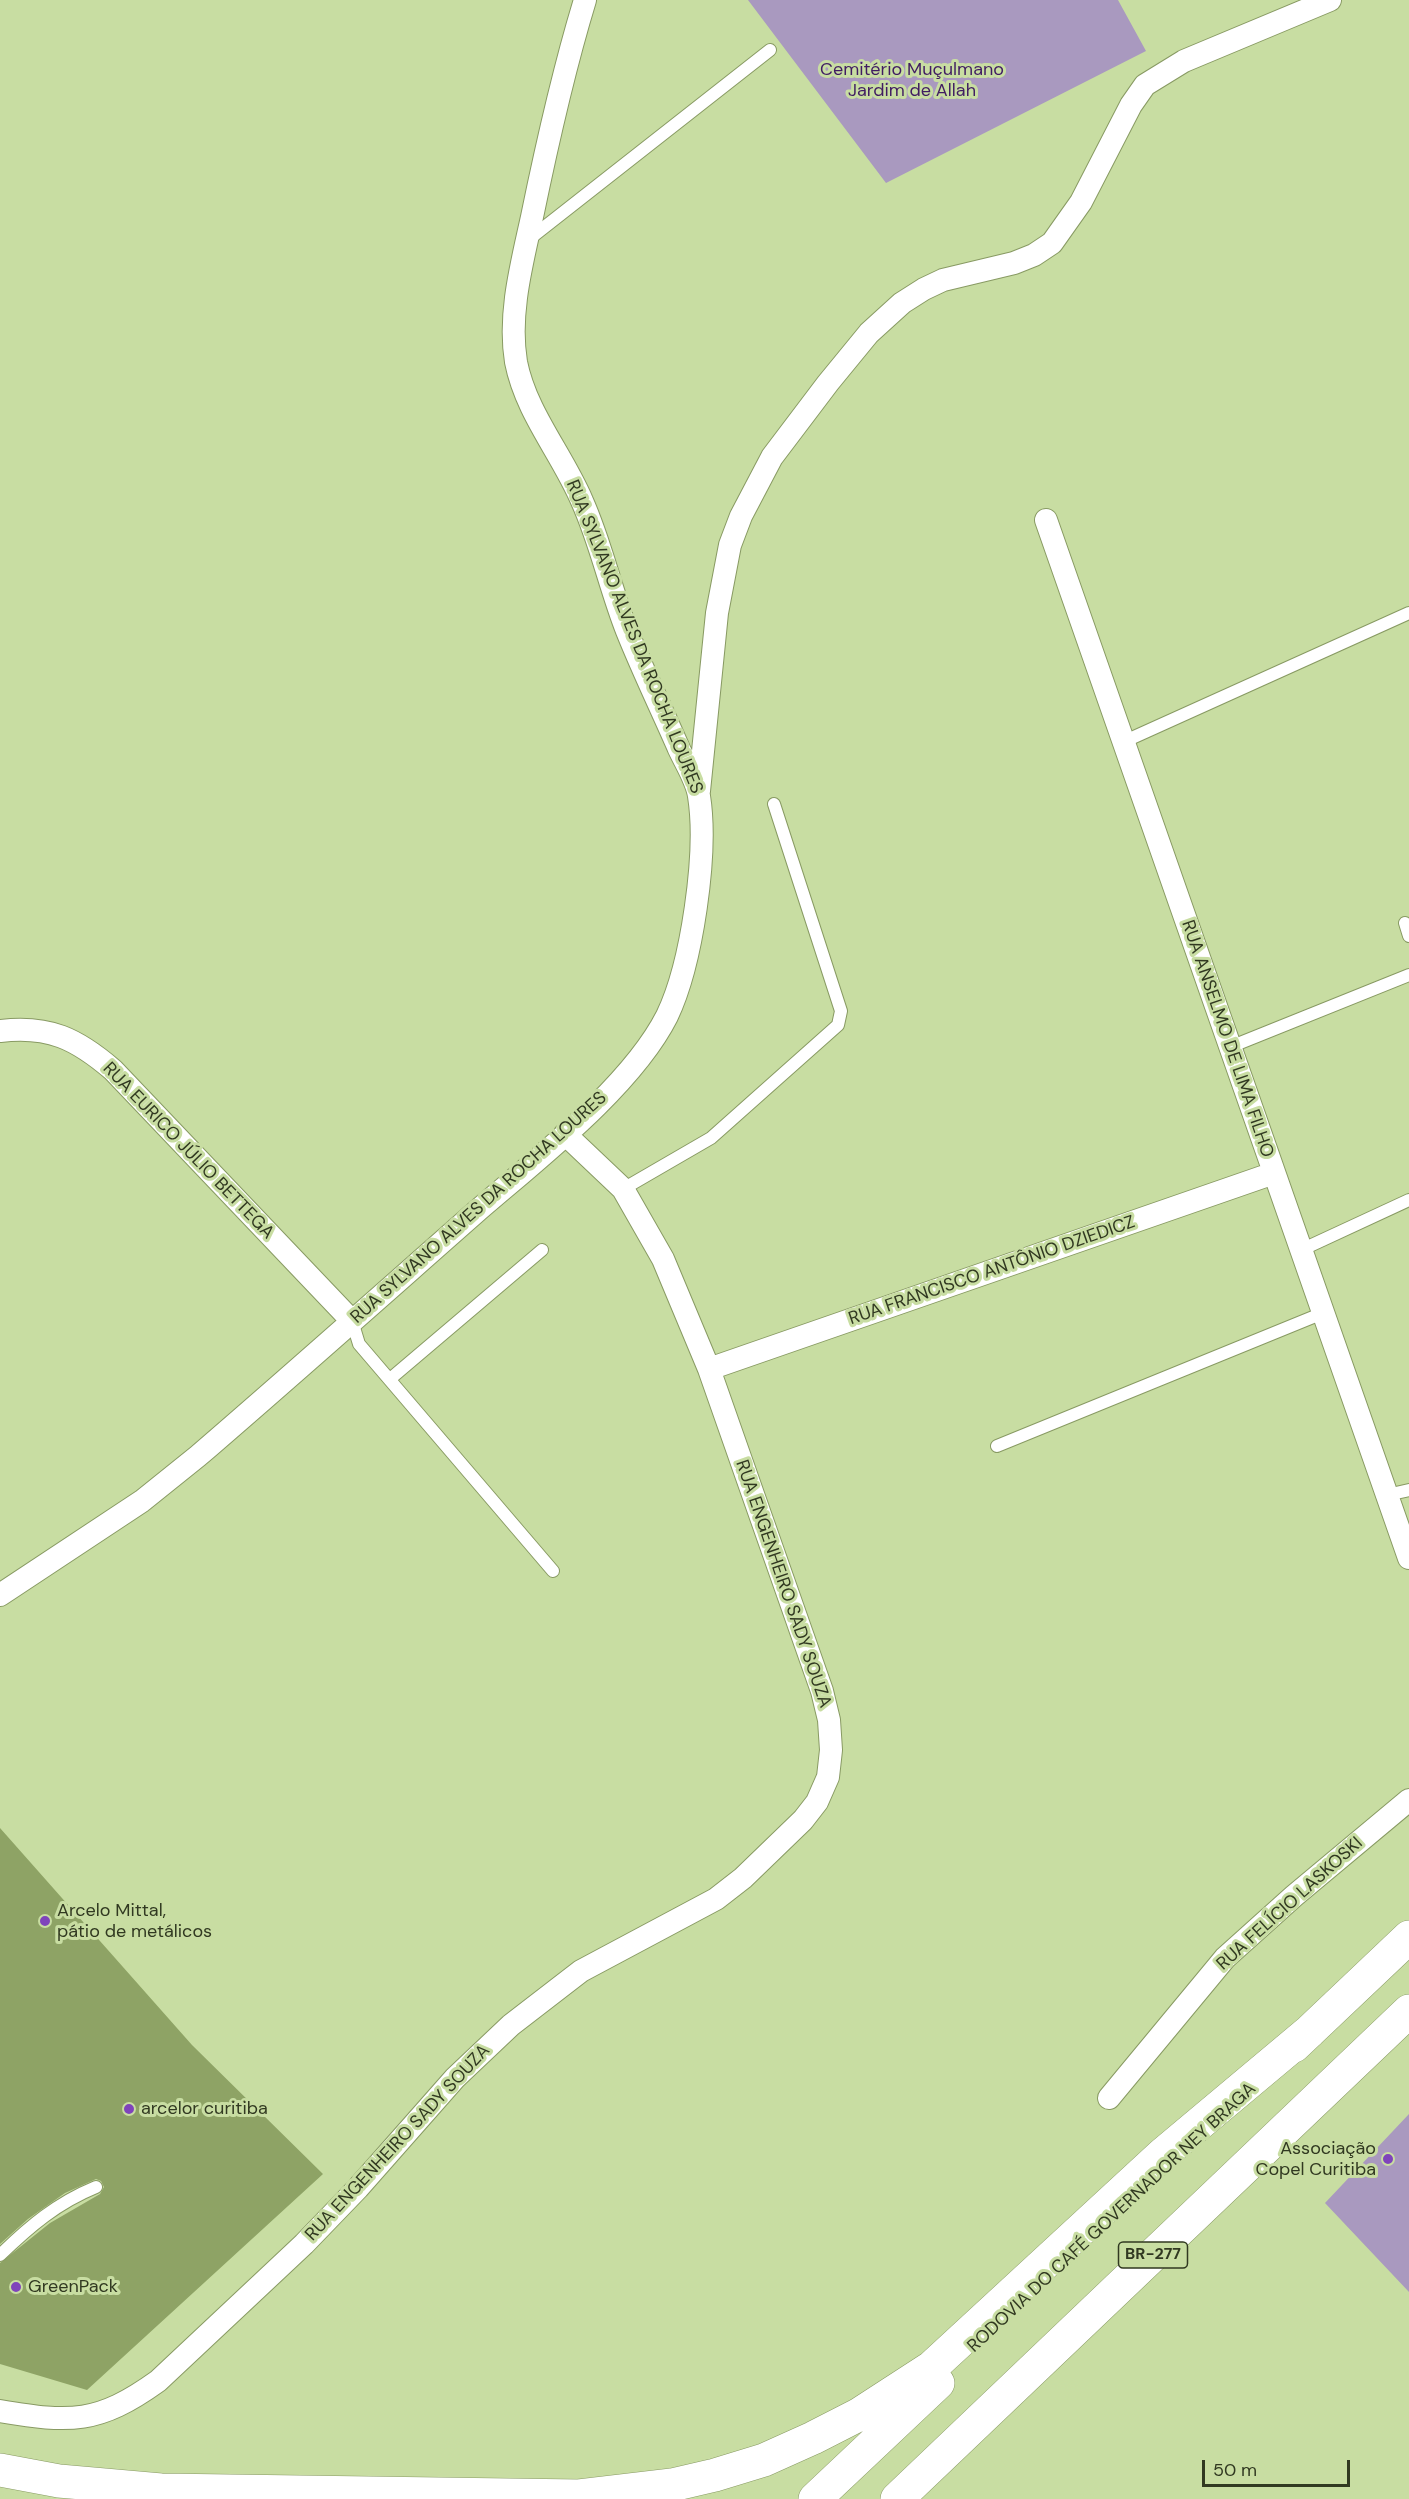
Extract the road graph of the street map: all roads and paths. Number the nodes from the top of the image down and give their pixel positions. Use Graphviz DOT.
graph roads {
  1 [pos="585,0"];
  2 [pos="1330,0"];
  3 [pos="770,51"];
  4 [pos="527,241"];
  5 [pos="1046,520"];
  6 [pos="1409,613"];
  7 [pos="1123,742"];
  8 [pos="699,793"];
  9 [pos="774,804"];
  10 [pos="1405,923"];
  11 [pos="1409,936"];
  12 [pos="1409,975"];
  13 [pos="0,1031"];
  14 [pos="1230,1047"];
  15 [pos="565,1134"];
  16 [pos="1274,1173"];
  17 [pos="623,1189"];
  18 [pos="1409,1200"];
  19 [pos="542,1250"];
  20 [pos="1301,1250"];
  21 [pos="1323,1313"];
  22 [pos="352,1322"];
  23 [pos="709,1369"];
  24 [pos="390,1379"];
  25 [pos="997,1446"];
  26 [pos="1409,1490"];
  27 [pos="1387,1495"];
  28 [pos="1409,1558"];
  29 [pos="553,1571"];
  30 [pos="0,1595"];
  31 [pos="1409,1800"];
  32 [pos="1409,1937"];
  33 [pos="1409,2011"];
  34 [pos="1310,2031"];
  35 [pos="1109,2098"];
  36 [pos="96,2187"];
  37 [pos="0,2254"];
  38 [pos="0,2411"];
  39 [pos="0,2470"];
  40 [pos="815,2499"];
  41 [pos="897,2499"];
  1 -- 4 [label="street, RUA SYLVANO ALVES DA ROCHA LOURES"];
  2 -- 8 [label="street"];
  3 -- 4 [label="lane"];
  4 -- 8 [label="street, RUA SYLVANO ALVES DA ROCHA LOURES"];
  5 -- 7 [label="street, RUA ANSELMO DE LIMA FILHO"];
  6 -- 7 [label="lane"];
  7 -- 14 [label="street, RUA ANSELMO DE LIMA FILHO"];
  8 -- 15 [label="street, RUA SYLVANO ALVES DA ROCHA LOURES"];
  9 -- 17 [label="lane"];
  10 -- 11 [label="lane"];
  12 -- 14 [label="lane"];
  13 -- 22 [label="street, RUA EURICO JÚLIO BETTEGA"];
  14 -- 16 [label="street, RUA ANSELMO DE LIMA FILHO"];
  15 -- 17 [label="street, RUA ENGENHEIRO SADY SOUZA"];
  15 -- 22 [label="street, RUA SYLVANO ALVES DA ROCHA LOURES"];
  16 -- 20 [label="street, RUA ANSELMO DE LIMA FILHO"];
  16 -- 23 [label="street, RUA FRANCISCO ANTÔNIO DZIEDICZ"];
  17 -- 23 [label="street, RUA ENGENHEIRO SADY SOUZA"];
  18 -- 20 [label="lane"];
  19 -- 24 [label="lane"];
  20 -- 21 [label="street, RUA ANSELMO DE LIMA FILHO"];
  21 -- 25 [label="lane"];
  21 -- 27 [label="street, RUA ANSELMO DE LIMA FILHO"];
  22 -- 24 [label="lane"];
  22 -- 30 [label="street, RUA SYLVANO ALVES DA ROCHA LOURES"];
  23 -- 38 [label="street, RUA ENGENHEIRO SADY SOUZA"];
  24 -- 29 [label="lane"];
  26 -- 27 [label="lane"];
  27 -- 28 [label="street, RUA ANSELMO DE LIMA FILHO"];
  31 -- 35 [label="street, RUA FELÍCIO LASKOSKI"];
  32 -- 34 [label="highway, RODOVIA DO CAFÉ GOVERNADOR NEY BRAGA / BR-277"];
  33 -- 41 [label="highway, BR-277"];
  34 -- 39 [label="highway"];
  34 -- 40 [label="highway, RODOVIA DO CAFÉ GOVERNADOR NEY BRAGA / BR-277"];
  36 -- 37 [label="lane"];
}
